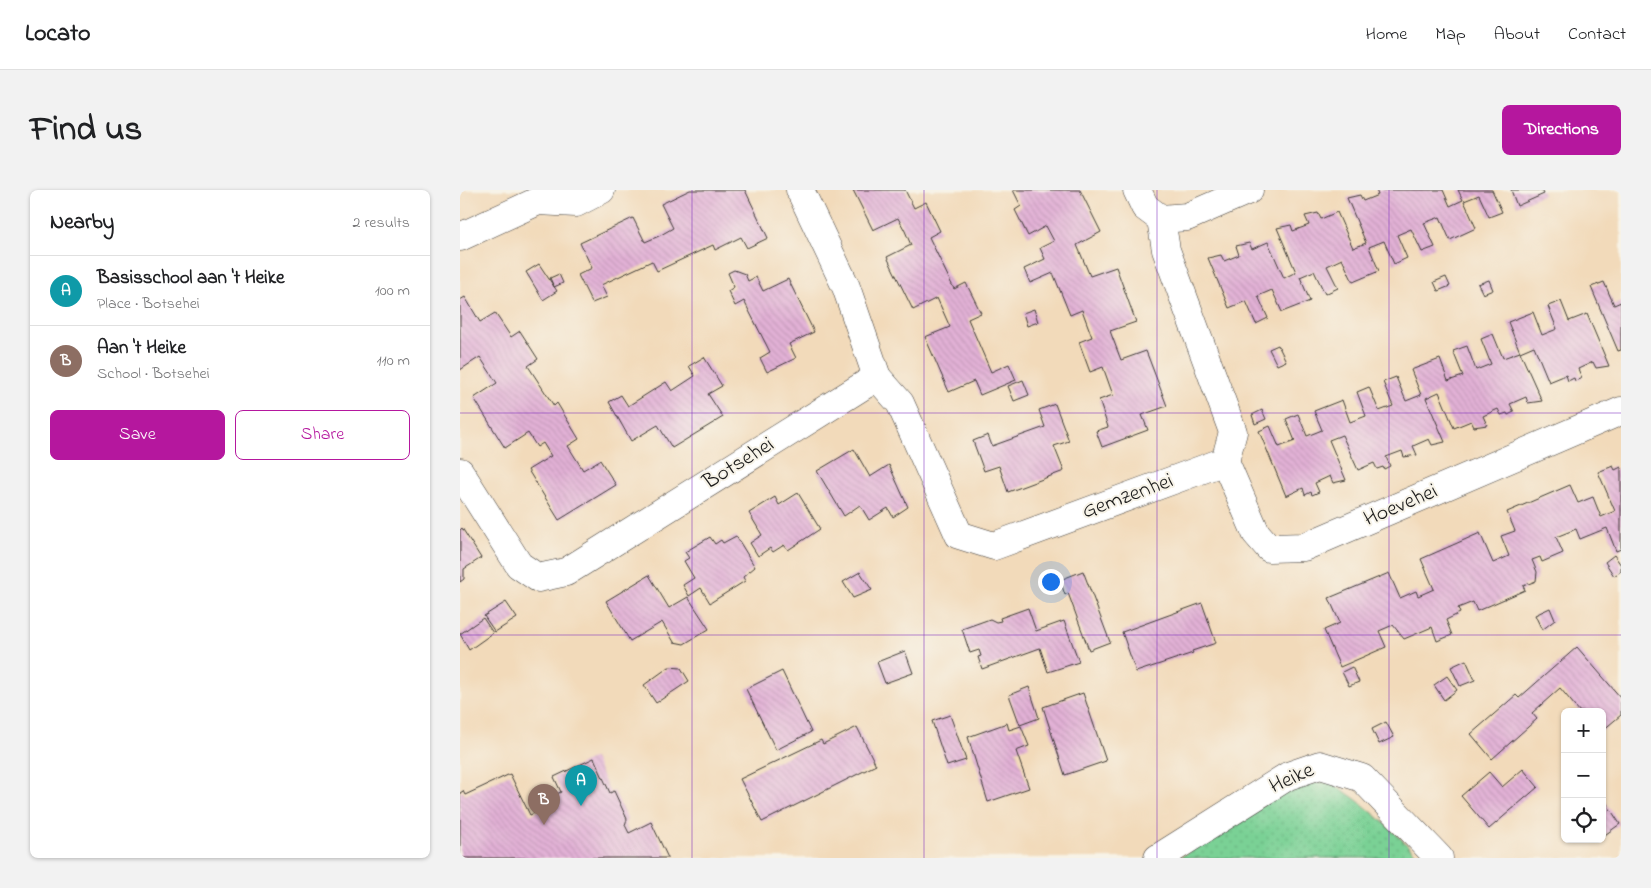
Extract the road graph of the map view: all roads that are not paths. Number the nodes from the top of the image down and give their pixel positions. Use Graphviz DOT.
graph roads {
  1 [pos="601,190"];
  2 [pos="800,190"];
  3 [pos="1137,190"];
  4 [pos="1249,190"];
  5 [pos="1161,219"];
  6 [pos="460,237"];
  7 [pos="878,377"];
  8 [pos="1621,411"];
  9 [pos="1225,461"];
  10 [pos="460,472"];
  11 [pos="1158,858"];
  12 [pos="1439,858"];
  1 -- 6 [label="street"];
  2 -- 7 [label="street"];
  3 -- 5 [label="street"];
  4 -- 5 [label="street"];
  5 -- 9 [label="street"];
  7 -- 9 [label="street, Gemzenhei"];
  7 -- 10 [label="street, Botsehei"];
  8 -- 9 [label="street, Hoevehei"];
  11 -- 12 [label="street, Heike"];
}
